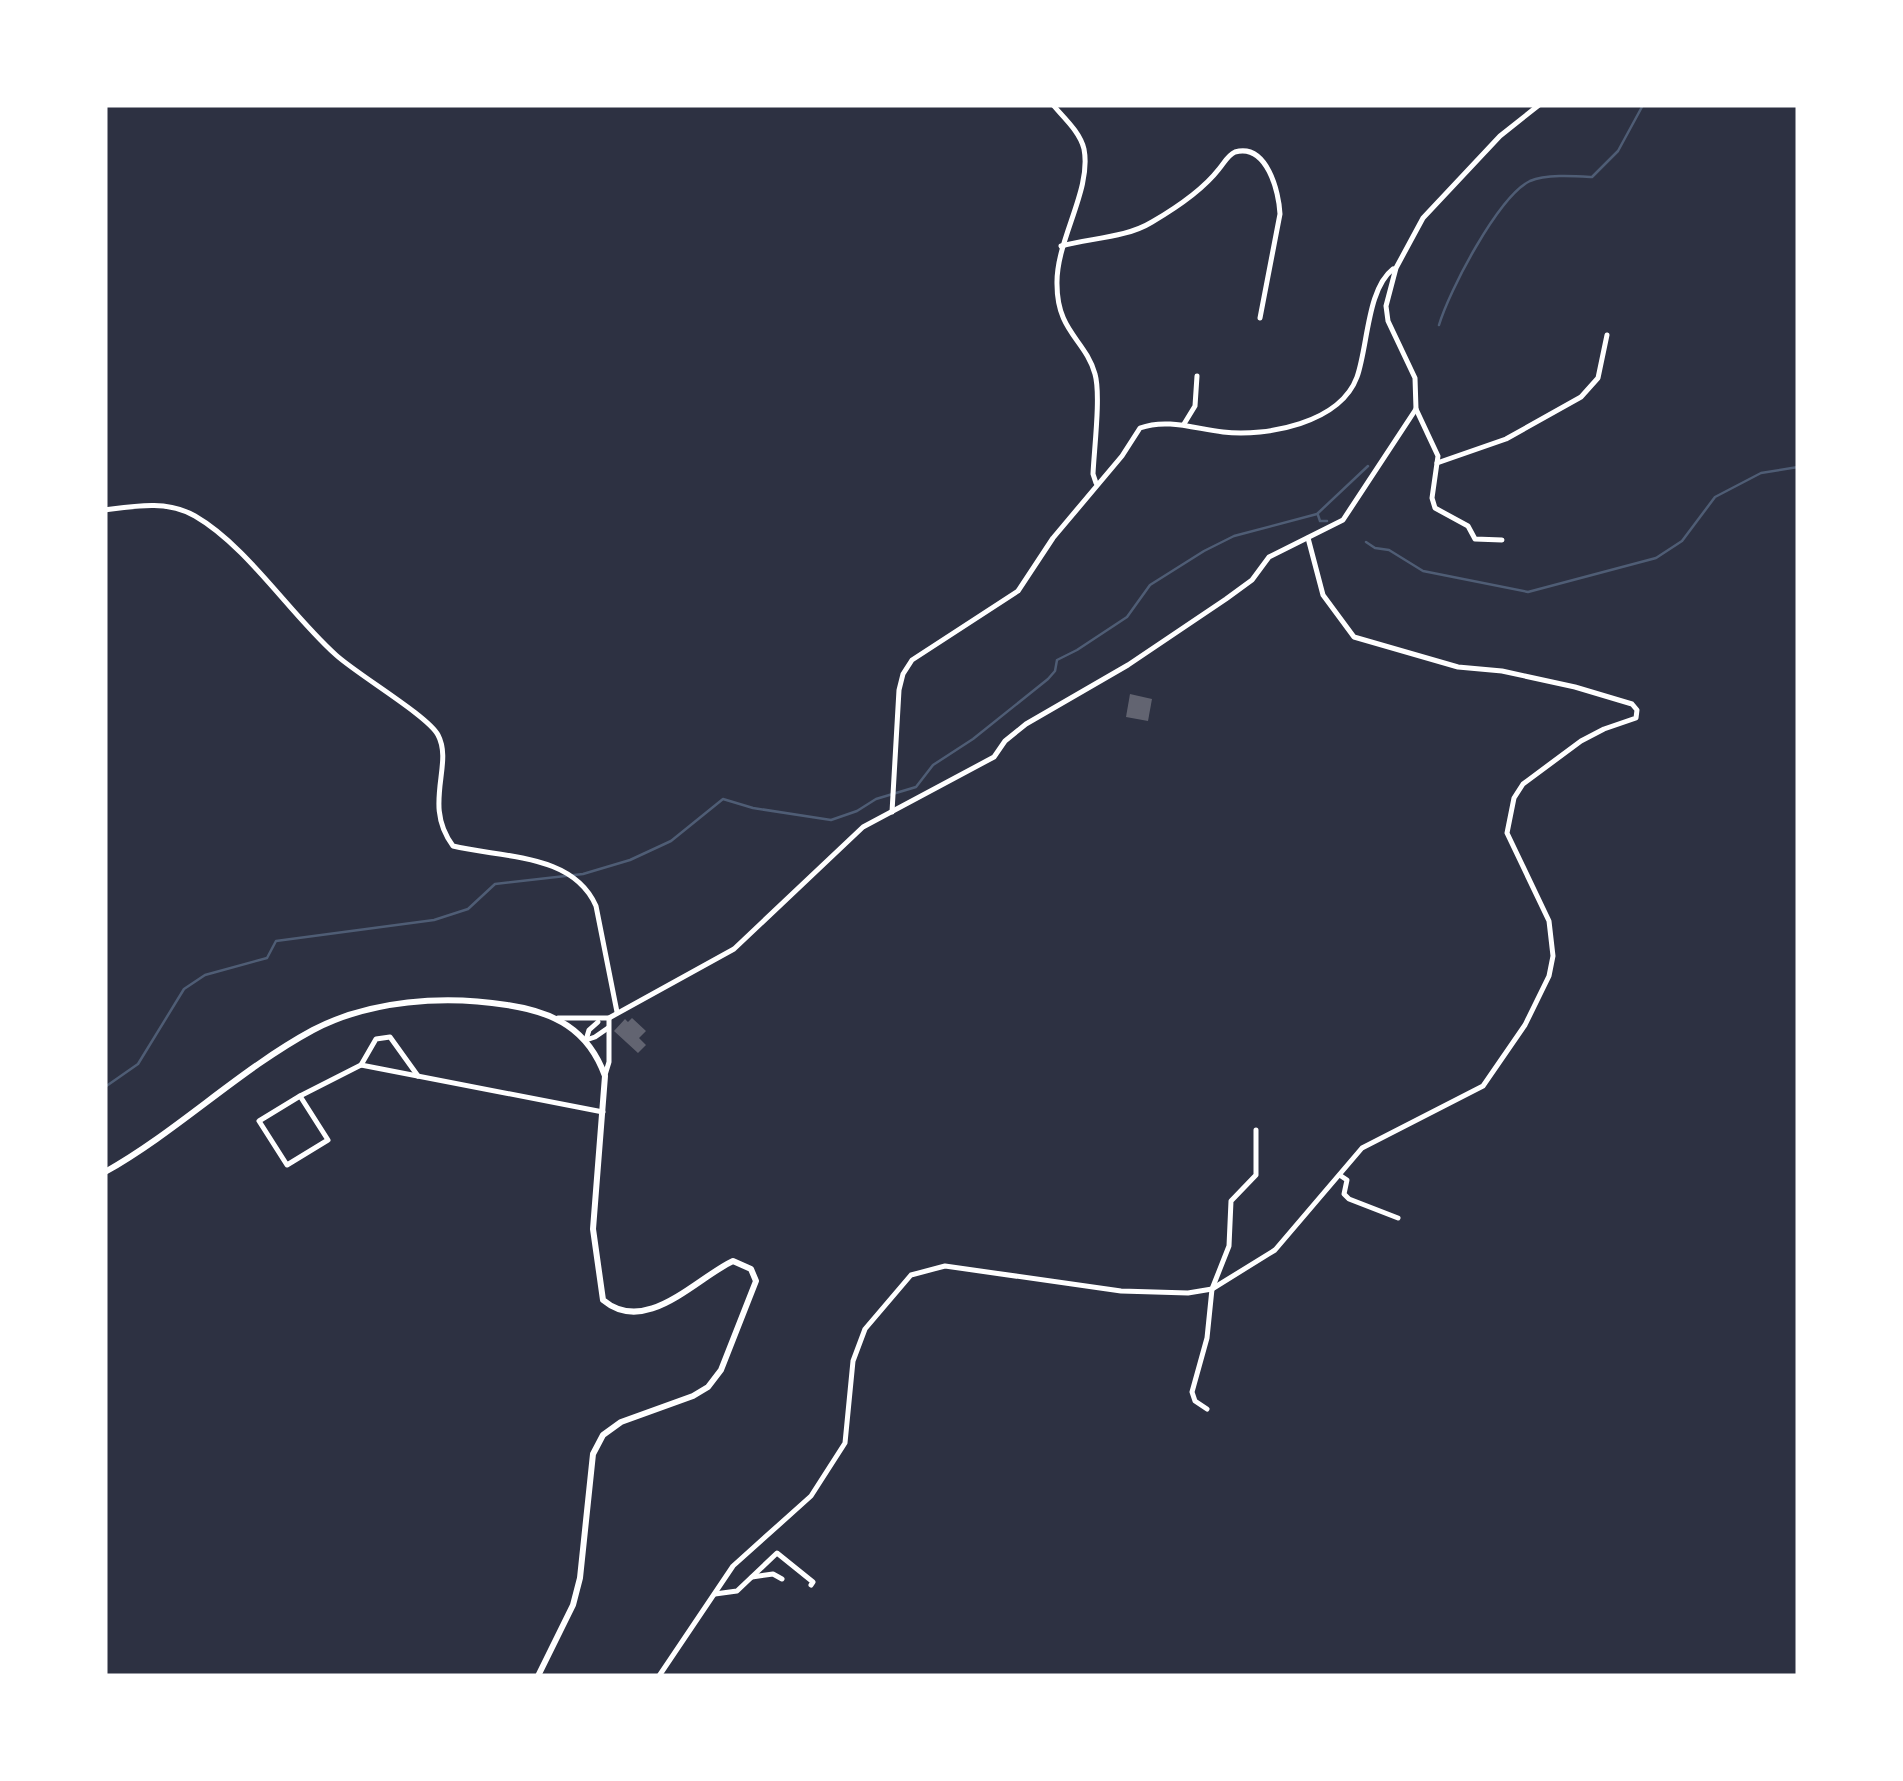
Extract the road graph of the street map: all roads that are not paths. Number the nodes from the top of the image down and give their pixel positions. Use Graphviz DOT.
graph roads {
  1 [pos="1053,105"];
  2 [pos="1540,105"];
  3 [pos="1062,246"];
  4 [pos="1396,268"];
  5 [pos="1260,318"];
  6 [pos="1607,336"];
  7 [pos="1196,376"];
  8 [pos="1416,409"];
  9 [pos="1184,424"];
  10 [pos="1437,463"];
  11 [pos="1096,483"];
  12 [pos="105,510"];
  13 [pos="1308,538"];
  14 [pos="1502,540"];
  15 [pos="892,809"];
  16 [pos="617,1013"];
  17 [pos="558,1018"];
  18 [pos="609,1018"];
  19 [pos="600,1020"];
  20 [pos="608,1028"];
  21 [pos="586,1040"];
  22 [pos="361,1065"];
  23 [pos="418,1076"];
  24 [pos="605,1076"];
  25 [pos="300,1096"];
  26 [pos="603,1112"];
  27 [pos="1256,1130"];
  28 [pos="105,1172"];
  29 [pos="1341,1176"];
  30 [pos="1398,1218"];
  31 [pos="1212,1288"];
  32 [pos="1207,1409"];
  33 [pos="750,1577"];
  34 [pos="782,1580"];
  35 [pos="811,1585"];
  36 [pos="715,1594"];
  37 [pos="538,1676"];
  38 [pos="659,1676"];
  1 -- 3 [label="street"];
  2 -- 4 [label="street"];
  3 -- 5 [label="street"];
  3 -- 11 [label="street"];
  4 -- 8 [label="street"];
  4 -- 9 [label="street"];
  6 -- 10 [label="street"];
  7 -- 9 [label="street"];
  8 -- 10 [label="street"];
  8 -- 13 [label="street"];
  9 -- 11 [label="street"];
  10 -- 14 [label="street"];
  11 -- 15 [label="street"];
  12 -- 16 [label="street"];
  13 -- 15 [label="street"];
  13 -- 29 [label="street"];
  15 -- 16 [label="street"];
  16 -- 18 [label="street"];
  17 -- 19 [label="street"];
  17 -- 21 [label="main road"];
  17 -- 28 [label="main road"];
  18 -- 19 [label="street"];
  18 -- 20 [label="street"];
  19 -- 21 [label="street"];
  20 -- 21 [label="street"];
  20 -- 24 [label="street"];
  21 -- 24 [label="main road"];
  22 -- 23 [label="street"];
  22 -- 23 [label="street"];
  22 -- 25 [label="street"];
  23 -- 26 [label="street"];
  24 -- 26 [label="main road"];
  25 -- 25 [label="street"];
  26 -- 37 [label="main road"];
  27 -- 31 [label="street"];
  29 -- 30 [label="street"];
  29 -- 31 [label="street"];
  31 -- 32 [label="street"];
  31 -- 36 [label="street"];
  33 -- 34 [label="street"];
  33 -- 35 [label="street"];
  33 -- 36 [label="street"];
  36 -- 38 [label="street"];
}
